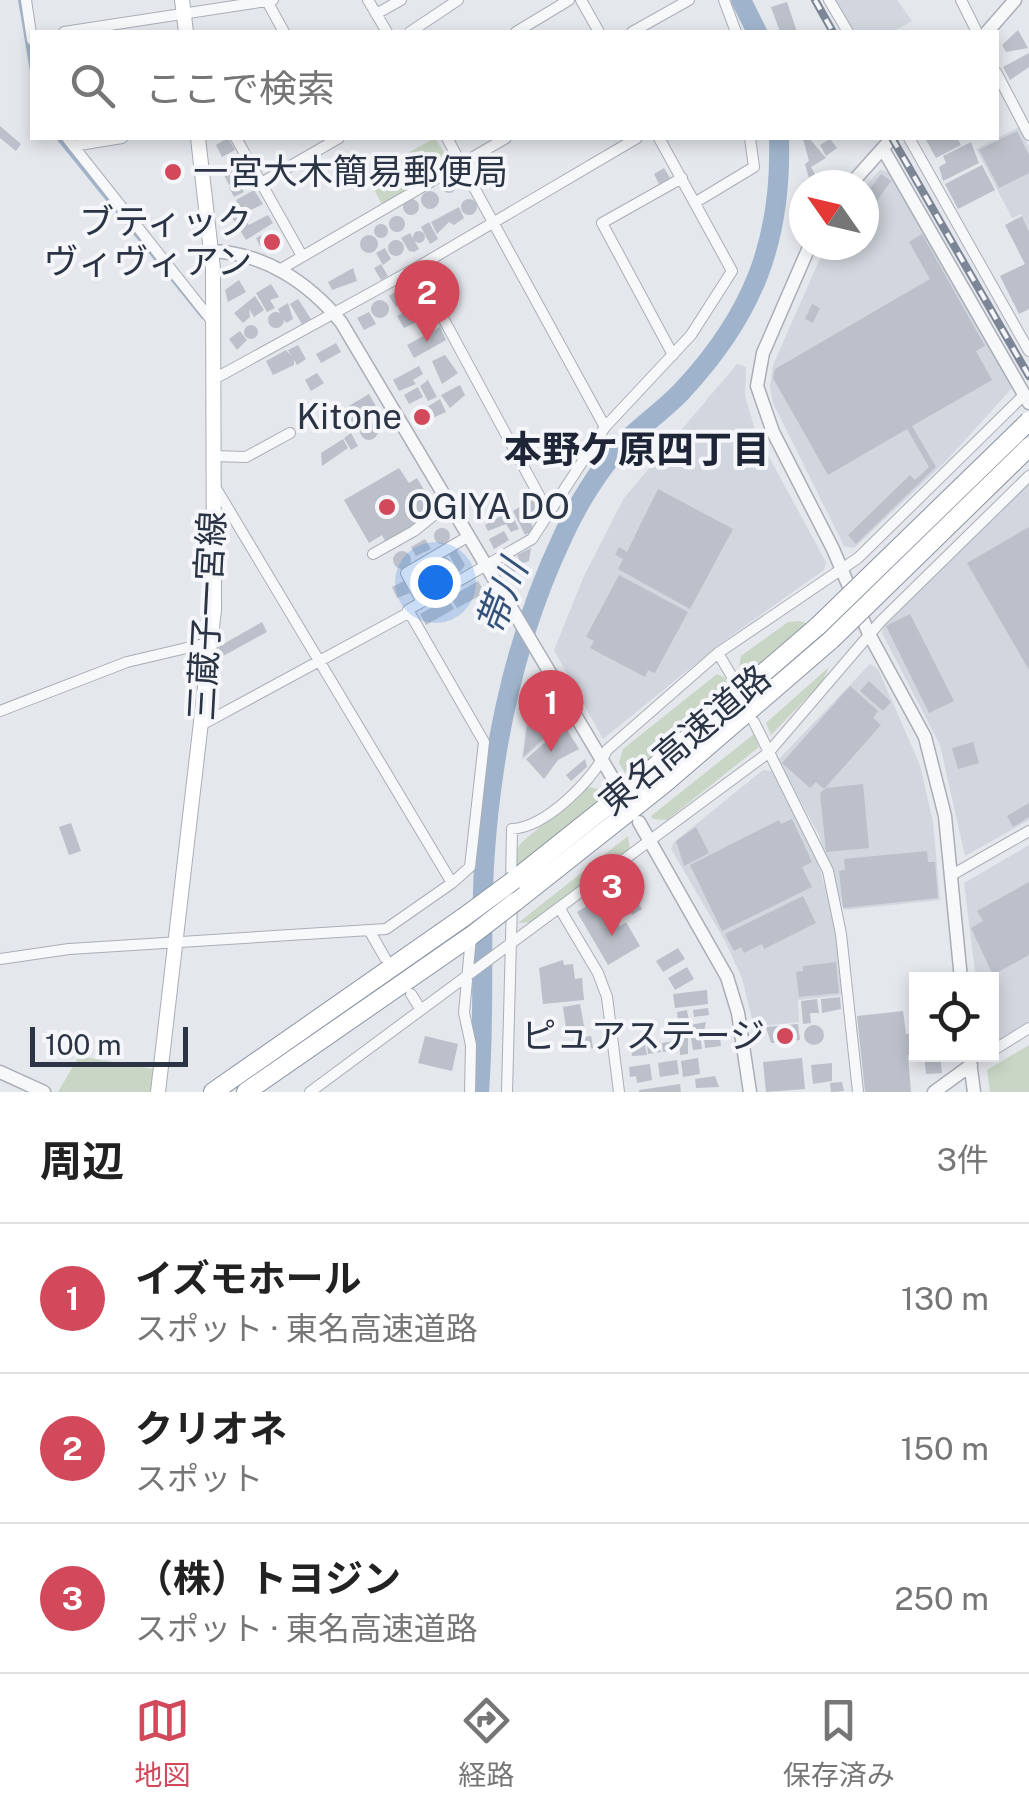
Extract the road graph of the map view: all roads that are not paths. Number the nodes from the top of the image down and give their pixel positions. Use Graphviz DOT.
graph roads {
  1 [pos="26,0"];
  2 [pos="368,0"];
  3 [pos="401,0"];
  4 [pos="458,0"];
  5 [pos="569,0"];
  6 [pos="581,0"];
  7 [pos="689,0"];
  8 [pos="724,0"];
  9 [pos="829,0"];
  10 [pos="961,0"];
  11 [pos="1015,0"];
  12 [pos="269,1"];
  13 [pos="183,8"];
  14 [pos="376,14"];
  15 [pos="31,30"];
  16 [pos="74,30"];
  17 [pos="283,30"];
  18 [pos="386,30"];
  19 [pos="413,30"];
  20 [pos="519,30"];
  21 [pos="598,30"];
  22 [pos="636,30"];
  23 [pos="735,30"];
  24 [pos="847,30"];
  25 [pos="976,30"];
  26 [pos="989,30"];
  27 [pos="999,78"];
  28 [pos="1029,135"];
  29 [pos="96,140"];
  30 [pos="198,140"];
  31 [pos="237,140"];
  32 [pos="336,140"];
  33 [pos="449,140"];
  34 [pos="503,140"];
  35 [pos="633,140"];
  36 [pos="660,140"];
  37 [pos="750,140"];
  38 [pos="909,140"];
  39 [pos="884,141"];
  40 [pos="70,142"];
  41 [pos="461,165"];
  42 [pos="862,170"];
  43 [pos="682,178"];
  44 [pos="261,182"];
  45 [pos="696,202"];
  46 [pos="494,222"];
  47 [pos="210,250"];
  48 [pos="302,256"];
  49 [pos="803,260"];
  50 [pos="416,268"];
  51 [pos="281,269"];
  52 [pos="334,314"];
  53 [pos="214,323"];
  54 [pos="1029,351"];
  55 [pos="674,355"];
  56 [pos="216,378"];
  57 [pos="1026,399"];
  58 [pos="1029,421"];
  59 [pos="605,427"];
  60 [pos="290,432"];
  61 [pos="1029,447"];
  62 [pos="213,456"];
  63 [pos="1029,476"];
  64 [pos="213,484"];
  65 [pos="449,502"];
  66 [pos="548,512"];
  67 [pos="470,536"];
  68 [pos="372,554"];
  69 [pos="486,564"];
  70 [pos="841,570"];
  71 [pos="422,602"];
  72 [pos="410,612"];
  73 [pos="825,632"];
  74 [pos="869,634"];
  75 [pos="212,642"];
  76 [pos="718,654"];
  77 [pos="320,660"];
  78 [pos="734,680"];
  79 [pos="0,711"];
  80 [pos="754,722"];
  81 [pos="203,724"];
  82 [pos="768,752"];
  83 [pos="602,760"];
  84 [pos="618,787"];
  85 [pos="639,822"];
  86 [pos="1029,831"];
  87 [pos="650,841"];
  88 [pos="950,876"];
  89 [pos="452,883"];
  90 [pos="560,909"];
  91 [pos="369,930"];
  92 [pos="471,936"];
  93 [pos="177,942"];
  94 [pos="509,947"];
  95 [pos="0,958"];
  96 [pos="385,958"];
  97 [pos="960,972"];
  98 [pos="467,977"];
  99 [pos="411,994"];
  100 [pos="422,1010"];
  101 [pos="1029,1028"];
  102 [pos="999,1047"];
  103 [pos="968,1062"];
  104 [pos="970,1062"];
  105 [pos="0,1072"];
  106 [pos="44,1092"];
  107 [pos="158,1092"];
  108 [pos="212,1092"];
  109 [pos="246,1092"];
  110 [pos="310,1092"];
  111 [pos="470,1092"];
  112 [pos="507,1092"];
  113 [pos="619,1092"];
  114 [pos="750,1092"];
  115 [pos="858,1092"];
  116 [pos="934,1092"];
  117 [pos="974,1092"];
  1 -- 15 [label="street"];
  2 -- 14 [label="street"];
  3 -- 14 [label="street"];
  4 -- 19 [label="street"];
  5 -- 20 [label="street"];
  6 -- 21 [label="street"];
  7 -- 22 [label="street"];
  8 -- 23 [label="street"];
  9 -- 24 [label="street"];
  10 -- 25 [label="street"];
  11 -- 26 [label="street"];
  12 -- 13 [label="street"];
  12 -- 17 [label="street"];
  13 -- 16 [label="street"];
  14 -- 18 [label="street"];
  27 -- 28 [label="street"];
  29 -- 40 [label="street"];
  30 -- 47 [label="main road, 三蔵子一宮線"];
  31 -- 44 [label="street"];
  32 -- 44 [label="street"];
  33 -- 41 [label="street"];
  34 -- 41 [label="street"];
  35 -- 46 [label="street"];
  36 -- 43 [label="street"];
  37 -- 45 [label="street"];
  38 -- 54 [label="street"];
  39 -- 42 [label="street"];
  39 -- 57 [label="street"];
  40 -- 53 [label="street"];
  41 -- 46 [label="street"];
  41 -- 48 [label="street"];
  43 -- 45 [label="street"];
  43 -- 55 [label="street"];
  44 -- 48 [label="street"];
  45 -- 55 [label="street"];
  46 -- 50 [label="street"];
  46 -- 59 [label="street"];
  47 -- 51 [label="street"];
  47 -- 53 [label="main road, 三蔵子一宮線"];
  48 -- 51 [label="street"];
  49 -- 70 [label="street"];
  50 -- 52 [label="street"];
  50 -- 66 [label="street"];
  51 -- 52 [label="street"];
  52 -- 56 [label="street"];
  52 -- 65 [label="street"];
  53 -- 56 [label="main road, 三蔵子一宮線"];
  55 -- 59 [label="street"];
  56 -- 62 [label="main road, 三蔵子一宮線"];
  57 -- 70 [label="street"];
  58 -- 73 [label="highway, 東名高速道路, bridge"];
  59 -- 66 [label="street"];
  60 -- 62 [label="street"];
  61 -- 73 [label="highway, 東名高速道路, bridge"];
  62 -- 64 [label="main road, 三蔵子一宮線"];
  63 -- 74 [label="street"];
  64 -- 75 [label="main road, 三蔵子一宮線"];
  64 -- 77 [label="street"];
  65 -- 67 [label="street"];
  65 -- 68 [label="street"];
  66 -- 69 [label="street"];
  67 -- 69 [label="street"];
  67 -- 71 [label="street"];
  69 -- 71 [label="street"];
  69 -- 83 [label="street"];
  70 -- 74 [label="street"];
  70 -- 76 [label="street"];
  71 -- 72 [label="street"];
  72 -- 77 [label="street"];
  72 -- 89 [label="street"];
  73 -- 92 [label="highway, 東名高速道路, bridge"];
  73 -- 108 [label="highway, 東名高速道路, bridge"];
  74 -- 82 [label="street"];
  74 -- 88 [label="street"];
  75 -- 79 [label="street"];
  75 -- 81 [label="main road, 三蔵子一宮線"];
  76 -- 78 [label="street"];
  76 -- 83 [label="street"];
  77 -- 81 [label="street"];
  77 -- 89 [label="street"];
  80 -- 82 [label="street"];
  81 -- 93 [label="main road, 三蔵子一宮線"];
  82 -- 87 [label="street"];
  82 -- 115 [label="street"];
  83 -- 84 [label="street"];
  83 -- 94 [label="street"];
  85 -- 87 [label="street"];
  86 -- 88 [label="street"];
  87 -- 90 [label="street"];
  87 -- 114 [label="street"];
  88 -- 97 [label="street"];
  89 -- 91 [label="street"];
  90 -- 94 [label="street"];
  90 -- 113 [label="street"];
  91 -- 93 [label="street"];
  91 -- 96 [label="street"];
  92 -- 98 [label="street"];
  92 -- 109 [label="highway, 東名高速道路"];
  93 -- 95 [label="street"];
  93 -- 107 [label="main road, 三蔵子一宮線"];
  94 -- 98 [label="street"];
  94 -- 112 [label="street"];
  98 -- 100 [label="street"];
  98 -- 111 [label="street"];
  99 -- 100 [label="street"];
  100 -- 110 [label="street"];
  101 -- 102 [label="street"];
  103 -- 116 [label="street"];
  104 -- 117 [label="street"];
  105 -- 106 [label="street"];
}
